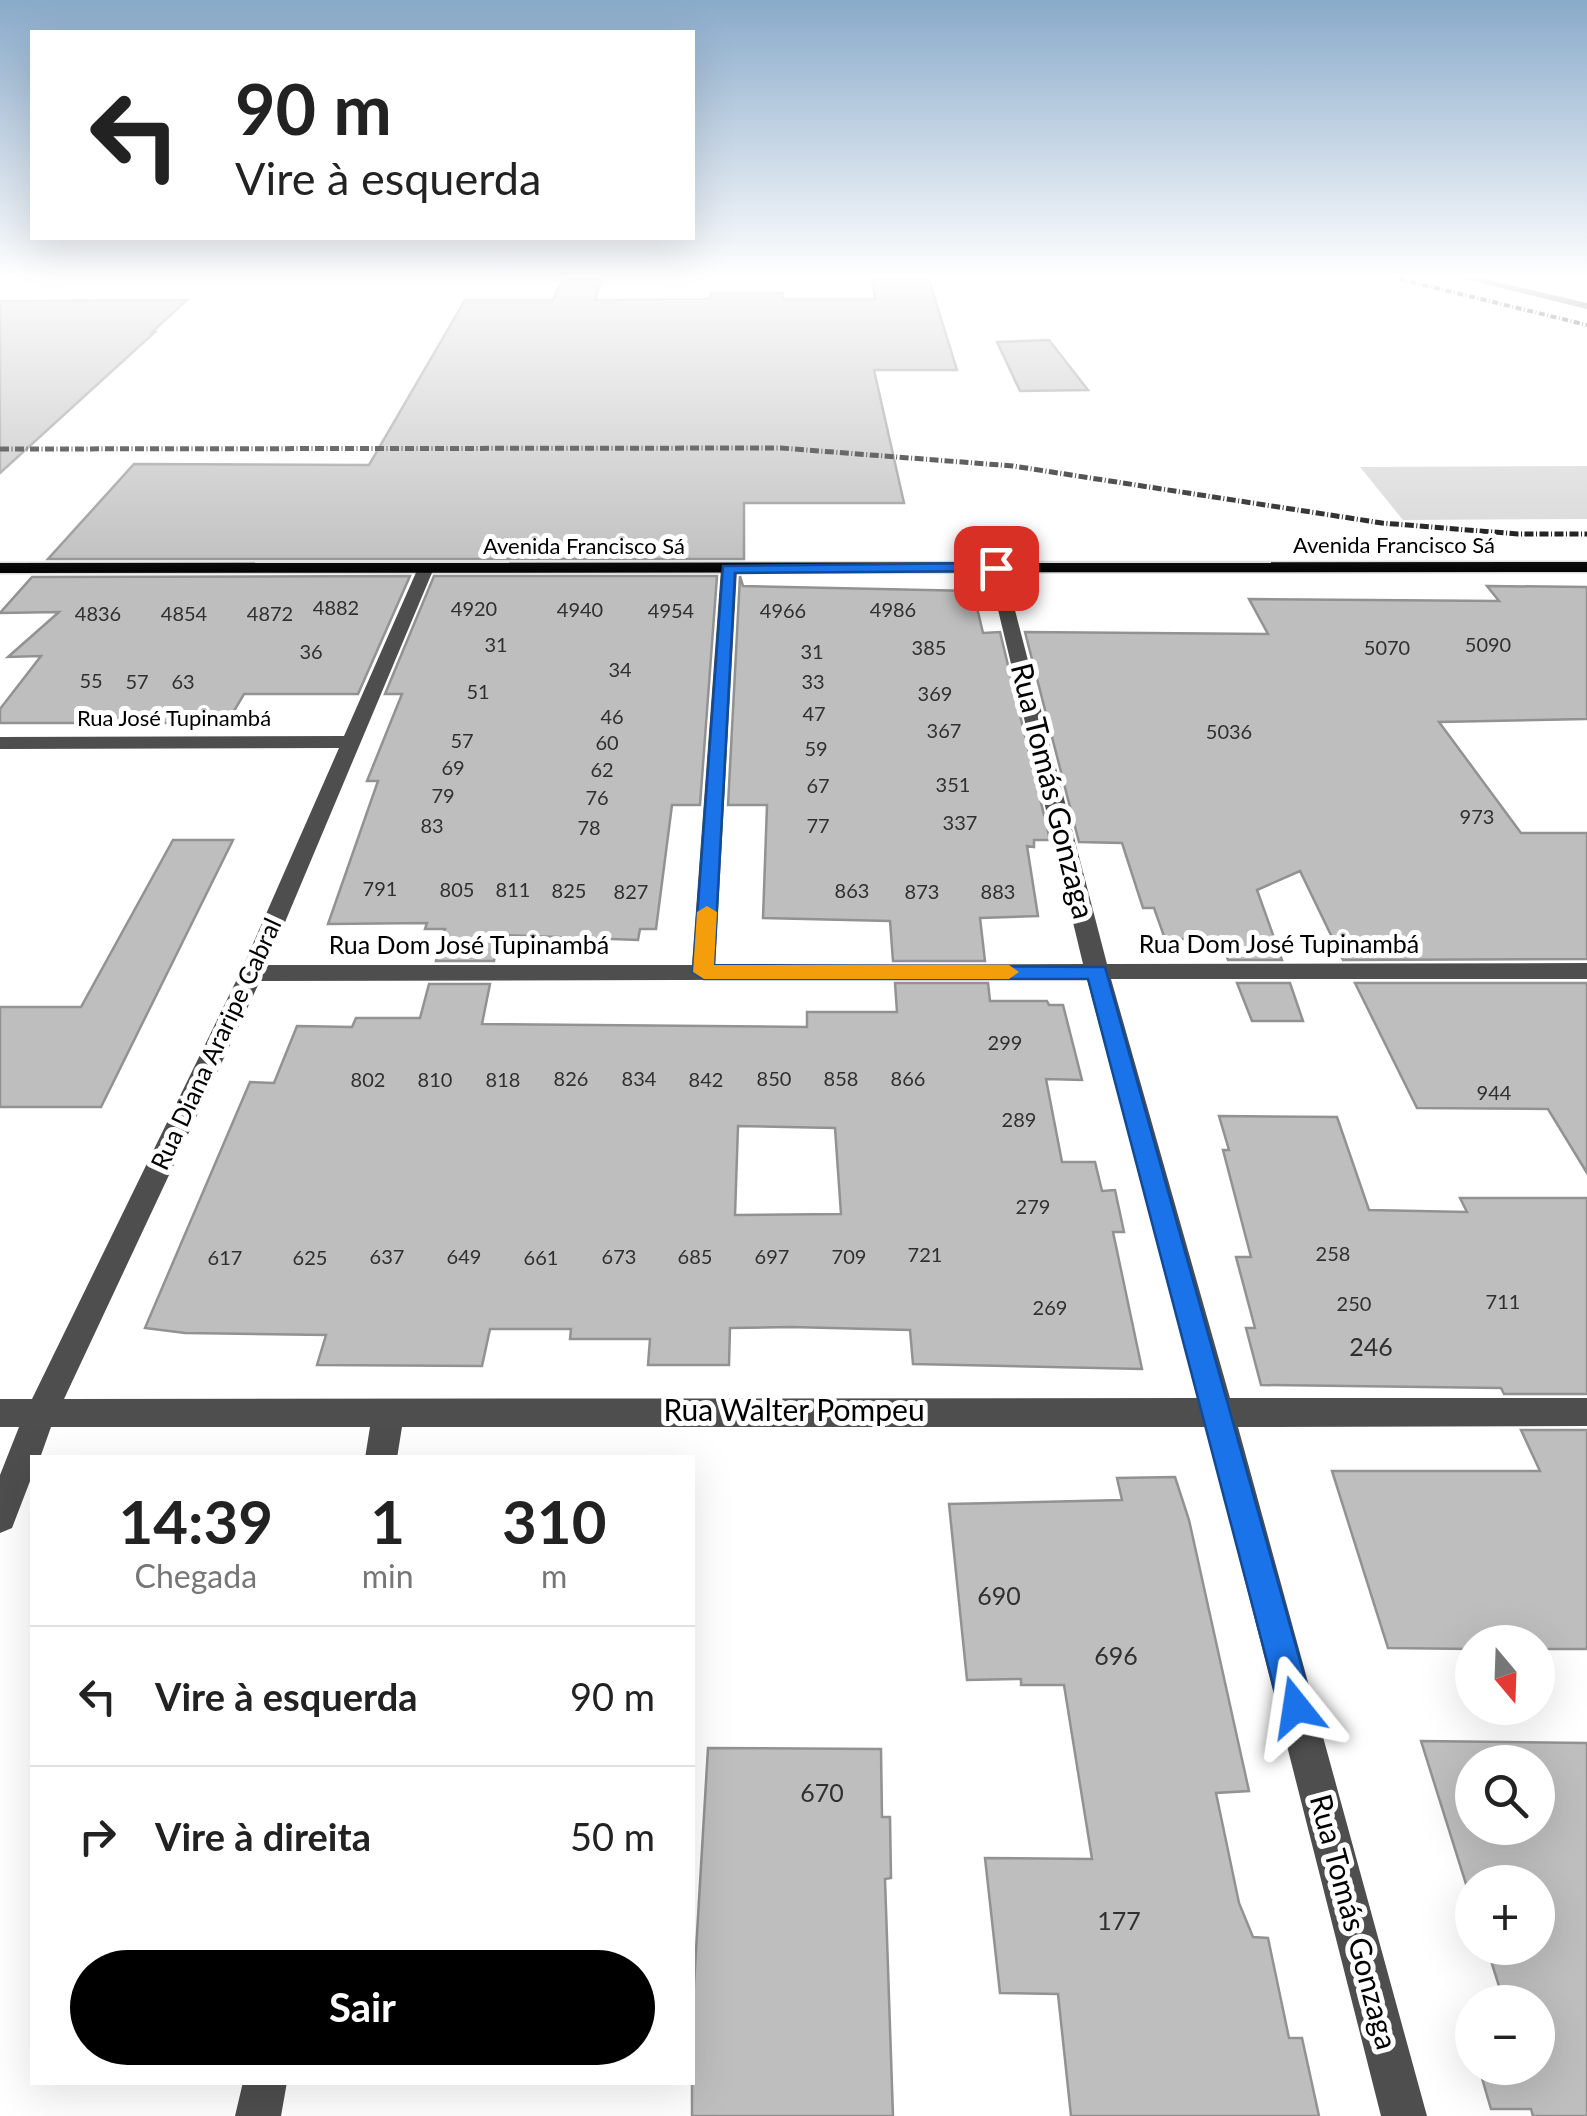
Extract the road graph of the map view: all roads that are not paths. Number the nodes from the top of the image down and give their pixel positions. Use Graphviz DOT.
graph roads {
  1 [pos="0,568"];
  2 [pos="426,568"];
  3 [pos="996,568"];
  4 [pos="1587,568"];
  5 [pos="728,569"];
  6 [pos="349,742"];
  7 [pos="0,743"];
  8 [pos="1587,971"];
  9 [pos="704,972"];
  10 [pos="1097,972"];
  11 [pos="252,973"];
  12 [pos="1218,1410"];
  13 [pos="389,1412"];
  14 [pos="1587,1412"];
  15 [pos="0,1413"];
  16 [pos="41,1413"];
  17 [pos="382,1455"];
  18 [pos="0,1517"];
  19 [pos="263,2085"];
  20 [pos="258,2116"];
  21 [pos="1404,2116"];
  1 -- 2 [label="main road, Avenida Francisco Sá"];
  2 -- 5 [label="main road, Avenida Francisco Sá"];
  2 -- 6 [label="street, Rua Diana Araripe Cabral"];
  3 -- 4 [label="main road, Avenida Francisco Sá"];
  3 -- 5 [label="main road, Avenida Francisco Sá"];
  3 -- 10 [label="street, Rua Tomás Gonzaga"];
  5 -- 9 [label="street"];
  6 -- 7 [label="street, Rua José Tupinambá"];
  6 -- 11 [label="street, Rua Diana Araripe Cabral"];
  8 -- 10 [label="street, Rua Dom José Tupinambá"];
  9 -- 10 [label="street, Rua Dom José Tupinambá"];
  9 -- 11 [label="street, Rua Dom José Tupinambá"];
  10 -- 12 [label="street, Rua Tomás Gonzaga"];
  11 -- 16 [label="street, Rua Diana Araripe Cabral"];
  12 -- 13 [label="street, Rua Walter Pompeu"];
  12 -- 14 [label="street, Rua Walter Pompeu"];
  12 -- 21 [label="street, Rua Tomás Gonzaga"];
  13 -- 16 [label="street, Rua Walter Pompeu"];
  13 -- 17 [label="street"];
  15 -- 16 [label="street, Rua Walter Pompeu"];
  16 -- 18 [label="street, Rua Diana Araripe Cabral"];
  19 -- 20 [label="street"];
}
